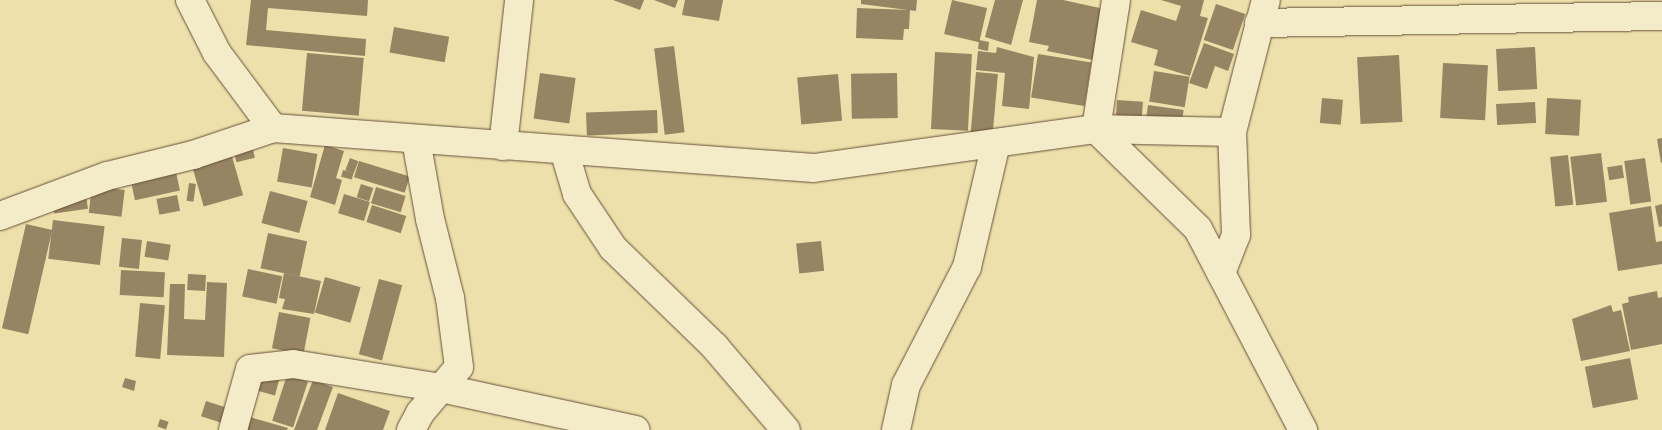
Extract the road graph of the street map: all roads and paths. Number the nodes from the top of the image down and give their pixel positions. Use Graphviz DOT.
graph roads {
  1 [pos="190,0"];
  2 [pos="519,0"];
  3 [pos="1116,0"];
  4 [pos="1262,11"];
  5 [pos="1662,16"];
  6 [pos="272,128"];
  7 [pos="1096,129"];
  8 [pos="1232,132"];
  9 [pos="416,140"];
  10 [pos="996,143"];
  11 [pos="503,146"];
  12 [pos="564,150"];
  13 [pos="0,216"];
  14 [pos="1222,273"];
  15 [pos="441,388"];
  16 [pos="233,430"];
  17 [pos="411,430"];
  18 [pos="636,430"];
  19 [pos="786,430"];
  20 [pos="896,430"];
  21 [pos="1303,430"];
  1 -- 6 [label="street"];
  2 -- 11 [label="street"];
  3 -- 7 [label="street"];
  4 -- 5 [label="street"];
  4 -- 8 [label="street"];
  6 -- 9 [label="street"];
  6 -- 13 [label="street"];
  7 -- 8 [label="street"];
  7 -- 10 [label="street"];
  7 -- 14 [label="street"];
  8 -- 14 [label="street"];
  9 -- 11 [label="street"];
  9 -- 15 [label="street"];
  10 -- 12 [label="street"];
  10 -- 20 [label="street"];
  11 -- 12 [label="street"];
  12 -- 19 [label="street"];
  14 -- 21 [label="street"];
  15 -- 16 [label="street"];
  15 -- 17 [label="street"];
  15 -- 18 [label="street"];
}
